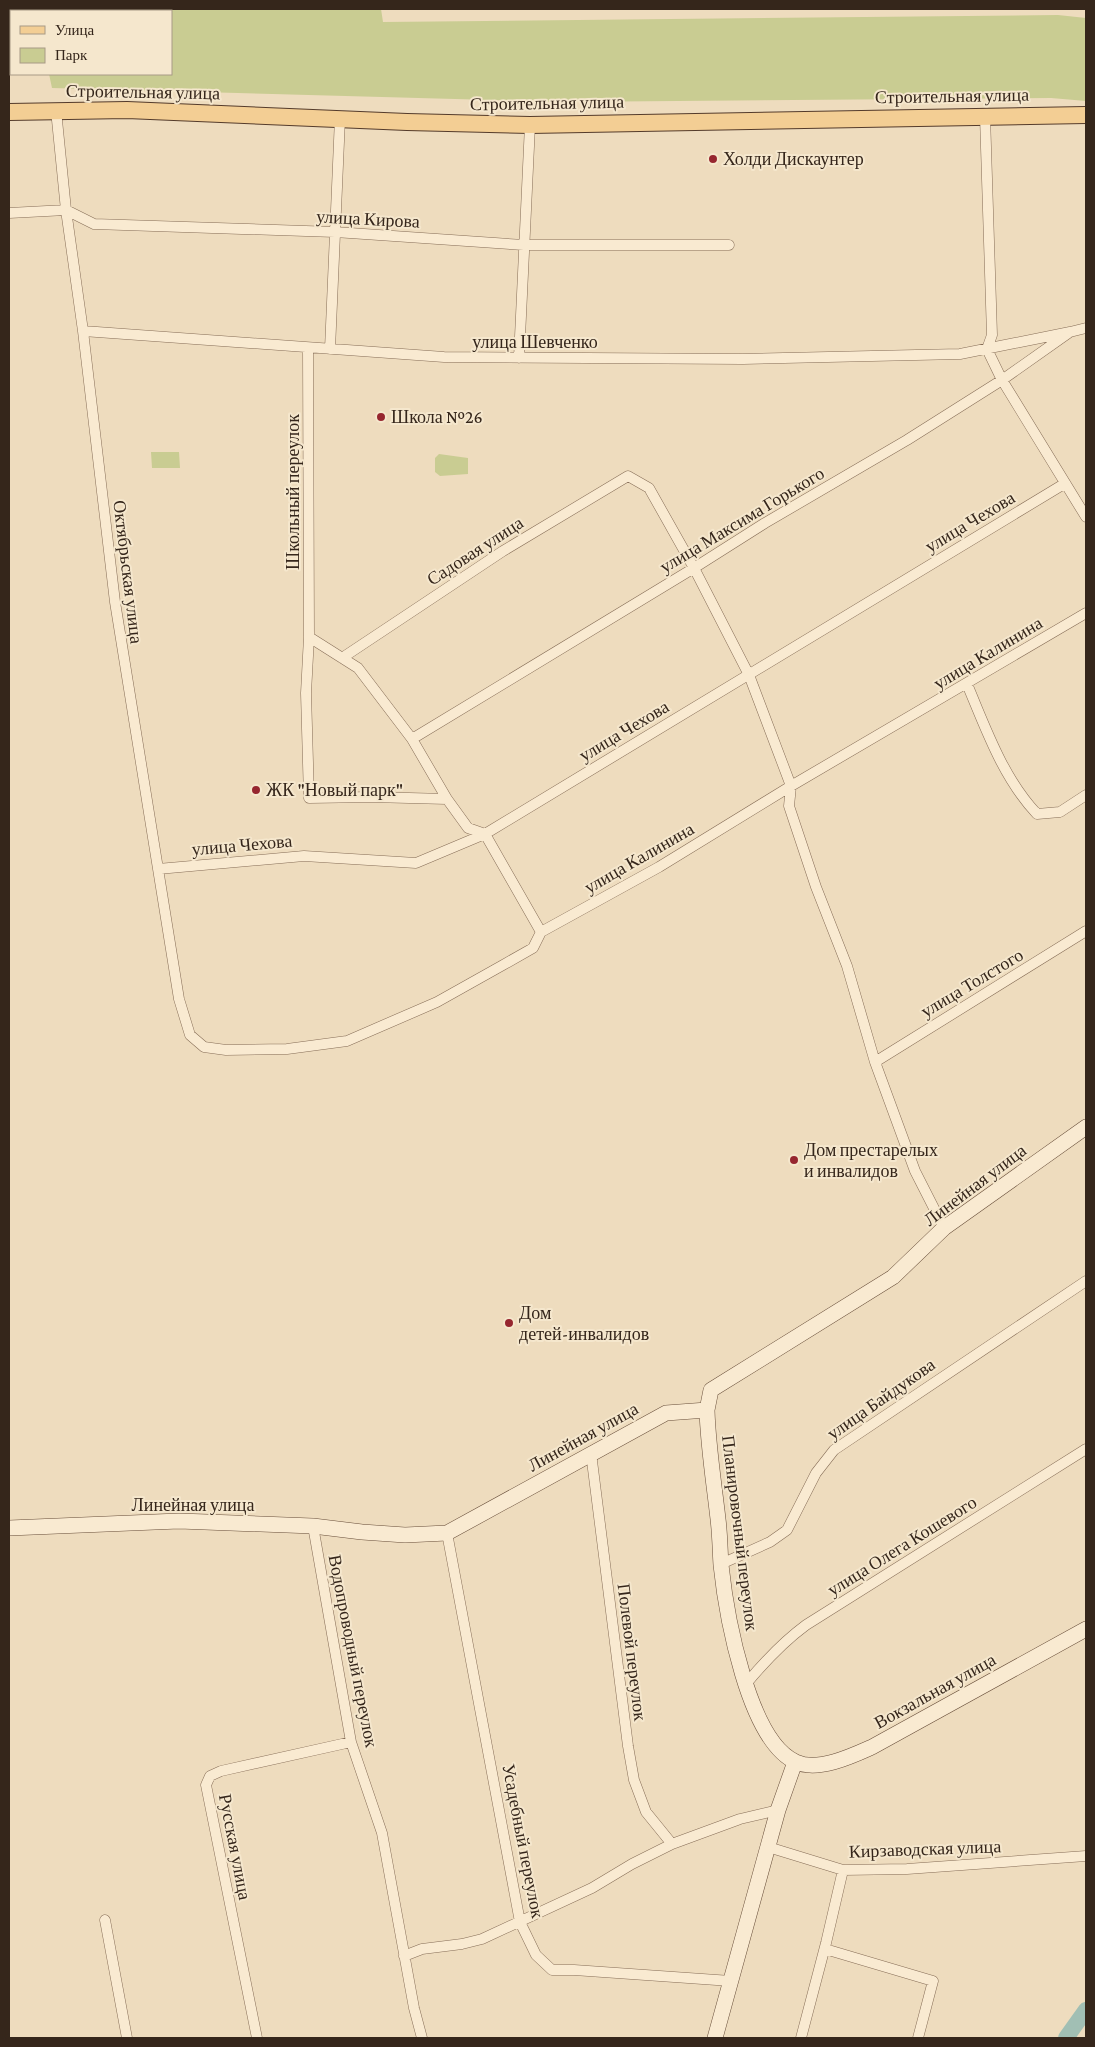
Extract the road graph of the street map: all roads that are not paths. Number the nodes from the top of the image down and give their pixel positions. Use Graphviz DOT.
graph roads {
  1 [pos="56,110"];
  2 [pos="9,112"];
  3 [pos="1086,115"];
  4 [pos="985,116"];
  5 [pos="340,118"];
  6 [pos="530,125"];
  7 [pos="66,210"];
  8 [pos="9,213"];
  9 [pos="335,232"];
  10 [pos="524,245"];
  11 [pos="729,246"];
  12 [pos="1086,328"];
  13 [pos="83,331"];
  14 [pos="1070,332"];
  15 [pos="308,348"];
  16 [pos="330,349"];
  17 [pos="987,349"];
  18 [pos="520,358"];
  19 [pos="1002,380"];
  20 [pos="1064,484"];
  21 [pos="1086,518"];
  22 [pos="694,568"];
  23 [pos="1086,613"];
  24 [pos="310,637"];
  25 [pos="342,658"];
  26 [pos="748,675"];
  27 [pos="967,684"];
  28 [pos="412,739"];
  29 [pos="791,786"];
  30 [pos="1086,795"];
  31 [pos="447,799"];
  32 [pos="485,834"];
  33 [pos="158,869"];
  34 [pos="1086,931"];
  35 [pos="541,932"];
  36 [pos="190,1035"];
  37 [pos="875,1062"];
  38 [pos="1086,1126"];
  39 [pos="944,1228"];
  40 [pos="1086,1281"];
  41 [pos="707,1410"];
  42 [pos="1086,1449"];
  43 [pos="591,1453"];
  44 [pos="313,1526"];
  45 [pos="9,1528"];
  46 [pos="447,1533"];
  47 [pos="721,1564"];
  48 [pos="1086,1628"];
  49 [pos="746,1684"];
  50 [pos="351,1742"];
  51 [pos="795,1762"];
  52 [pos="778,1810"];
  53 [pos="672,1844"];
  54 [pos="768,1847"];
  55 [pos="1086,1856"];
  56 [pos="843,1870"];
  57 [pos="105,1920"];
  58 [pos="520,1922"];
  59 [pos="825,1949"];
  60 [pos="404,1956"];
  61 [pos="731,1981"];
  62 [pos="127,2038"];
  63 [pos="257,2038"];
  64 [pos="422,2038"];
  65 [pos="715,2038"];
  66 [pos="801,2038"];
  67 [pos="918,2038"];
  1 -- 2 [label="main road, Строительная улица"];
  1 -- 5 [label="main road, Строительная улица"];
  1 -- 7 [label="street, Октябрьская улица"];
  3 -- 4 [label="main road, Строительная улица"];
  4 -- 6 [label="main road, Строительная улица"];
  4 -- 17 [label="street"];
  5 -- 6 [label="main road, Строительная улица"];
  5 -- 9 [label="street"];
  6 -- 10 [label="street"];
  7 -- 8 [label="street, улица Кирова"];
  7 -- 9 [label="street, улица Кирова"];
  7 -- 13 [label="street, Октябрьская улица"];
  9 -- 10 [label="street, улица Кирова"];
  9 -- 16 [label="street"];
  10 -- 11 [label="street, улица Кирова"];
  10 -- 18 [label="street"];
  12 -- 14 [label="street, улица Максима Горького"];
  13 -- 15 [label="street, улица Шевченко"];
  13 -- 33 [label="street, Октябрьская улица"];
  14 -- 17 [label="street, улица Шевченко"];
  14 -- 19 [label="street, улица Максима Горького"];
  15 -- 16 [label="street, улица Шевченко"];
  15 -- 24 [label="street, Школьный переулок"];
  16 -- 18 [label="street, улица Шевченко"];
  17 -- 18 [label="street, улица Шевченко"];
  17 -- 19 [label="street"];
  19 -- 20 [label="street"];
  19 -- 22 [label="street, улица Максима Горького"];
  20 -- 21 [label="street"];
  20 -- 26 [label="street, улица Чехова"];
  22 -- 25 [label="street, Садовая улица"];
  22 -- 26 [label="street"];
  22 -- 28 [label="street, улица Максима Горького"];
  23 -- 27 [label="street, улица Калинина"];
  24 -- 25 [label="street"];
  24 -- 31 [label="street, Школьный переулок"];
  25 -- 28 [label="street"];
  26 -- 29 [label="street"];
  26 -- 32 [label="street, улица Чехова"];
  27 -- 29 [label="street, улица Калинина"];
  27 -- 30 [label="street"];
  28 -- 31 [label="street"];
  29 -- 35 [label="street, улица Калинина"];
  29 -- 37 [label="street"];
  31 -- 32 [label="street"];
  32 -- 33 [label="street, улица Чехова"];
  32 -- 35 [label="street"];
  33 -- 36 [label="street, Октябрьская улица"];
  34 -- 37 [label="street, улица Толстого"];
  35 -- 36 [label="street, улица Калинина"];
  37 -- 39 [label="street"];
  38 -- 39 [label="street, Линейная улица"];
  39 -- 41 [label="street, Линейная улица"];
  40 -- 47 [label="street, улица Байдукова"];
  41 -- 43 [label="street, Линейная улица"];
  41 -- 47 [label="street, Планировочный переулок"];
  42 -- 49 [label="street, улица Олега Кошевого"];
  43 -- 46 [label="street, Линейная улица"];
  43 -- 53 [label="street, Полевой переулок"];
  44 -- 45 [label="street, Линейная улица"];
  44 -- 46 [label="street, Линейная улица"];
  44 -- 50 [label="street, Водопроводный переулок"];
  46 -- 58 [label="street, Усадебный переулок"];
  47 -- 49 [label="street, Планировочный переулок"];
  48 -- 51 [label="street, Вокзальная улица"];
  49 -- 51 [label="street, Планировочный переулок"];
  50 -- 60 [label="street, Водопроводный переулок"];
  50 -- 63 [label="street, Русская улица"];
  51 -- 52 [label="street"];
  52 -- 53 [label="street"];
  52 -- 54 [label="street"];
  53 -- 58 [label="street"];
  54 -- 56 [label="street, Кирзаводская улица"];
  54 -- 61 [label="street"];
  55 -- 56 [label="street, Кирзаводская улица"];
  56 -- 59 [label="street"];
  57 -- 62 [label="street"];
  58 -- 60 [label="street"];
  58 -- 61 [label="street, Усадебный переулок"];
  59 -- 66 [label="street"];
  59 -- 67 [label="street"];
  60 -- 64 [label="street, Водопроводный переулок"];
  61 -- 65 [label="street"];
}
